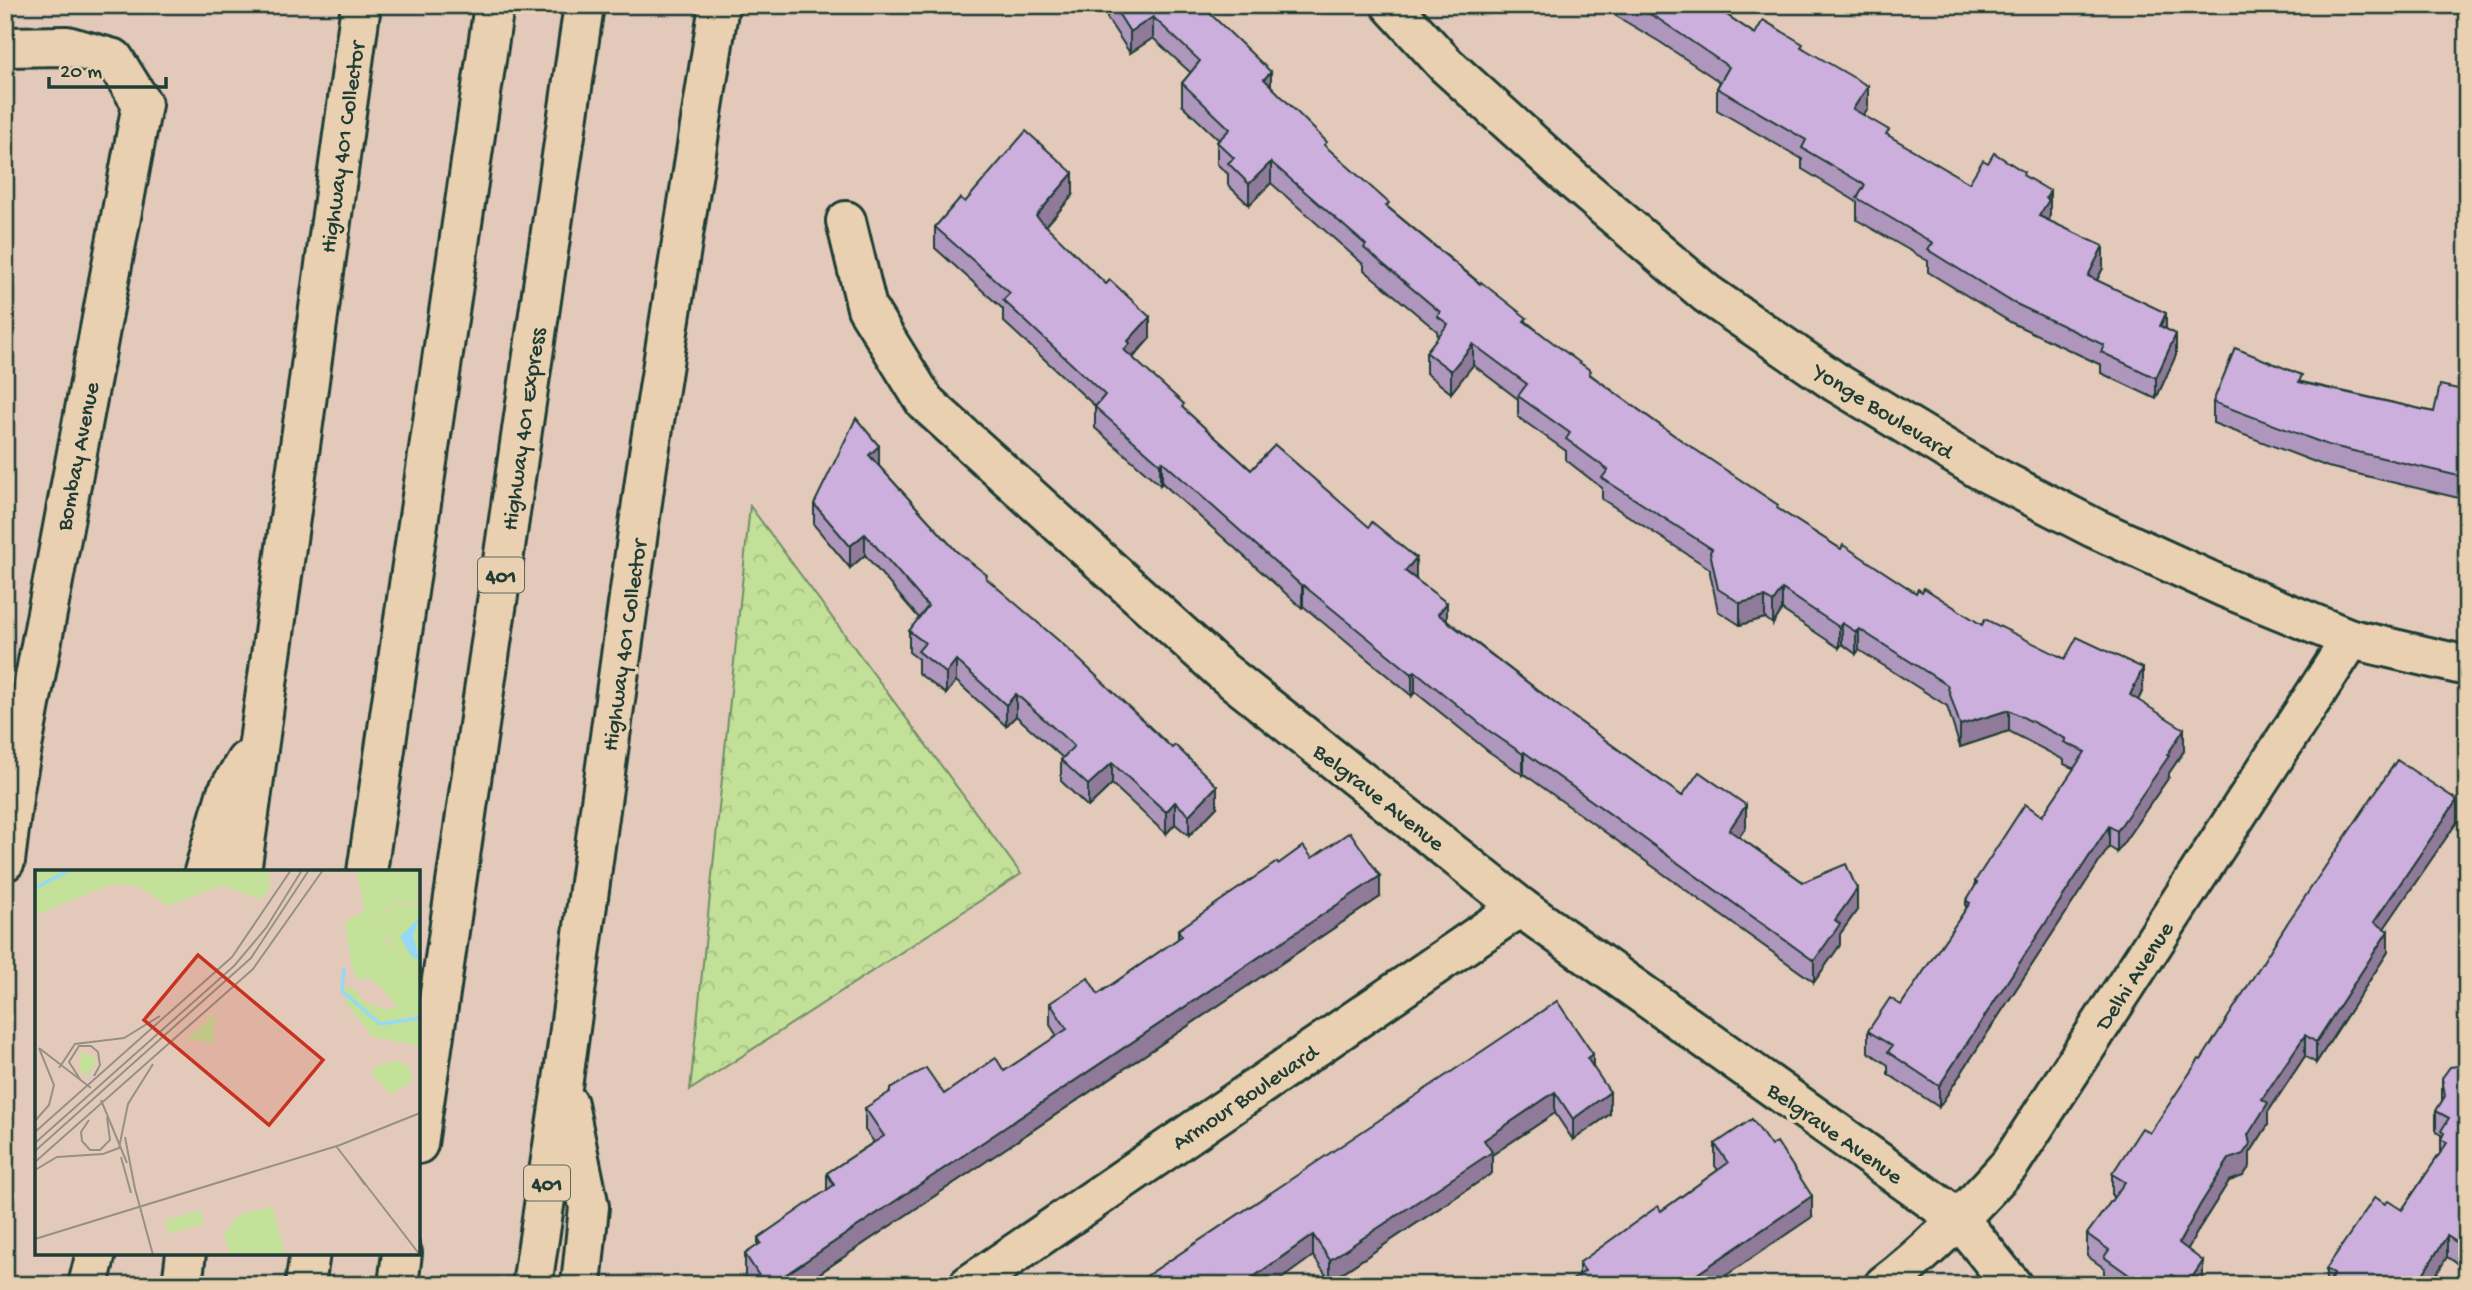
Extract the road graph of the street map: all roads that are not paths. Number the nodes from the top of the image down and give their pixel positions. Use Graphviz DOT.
graph roads {
  1 [pos="361,5"];
  2 [pos="494,5"];
  3 [pos="583,5"];
  4 [pos="719,5"];
  5 [pos="1391,5"];
  6 [pos="5,47"];
  7 [pos="846,221"];
  8 [pos="2351,639"];
  9 [pos="2467,666"];
  10 [pos="261,735"];
  11 [pos="10,789"];
  12 [pos="5,861"];
  13 [pos="205,870"];
  14 [pos="241,870"];
  15 [pos="366,870"];
  16 [pos="1520,907"];
  17 [pos="563,1080"];
  18 [pos="420,1130"];
  19 [pos="1961,1220"];
  20 [pos="96,1255"];
  21 [pos="186,1255"];
  22 [pos="310,1255"];
  23 [pos="402,1255"];
  24 [pos="88,1285"];
  25 [pos="181,1285"];
  26 [pos="305,1285"];
  27 [pos="398,1285"];
  28 [pos="532,1285"];
  29 [pos="581,1285"];
  30 [pos="969,1285"];
  31 [pos="1884,1285"];
  32 [pos="2012,1285"];
  1 -- 10 [label="main road, Highway 401 Collector"];
  2 -- 15 [label="main road"];
  3 -- 18 [label="main road, Highway 401 Express / 401"];
  4 -- 17 [label="main road, Highway 401 Collector / 401"];
  5 -- 8 [label="main road, Yonge Boulevard"];
  6 -- 11 [label="main road, Bombay Avenue"];
  7 -- 16 [label="main road, Belgrave Avenue"];
  8 -- 9 [label="main road, Yonge Boulevard"];
  8 -- 19 [label="main road, Delhi Avenue"];
  10 -- 13 [label="main road"];
  10 -- 14 [label="main road, Highway 401 Collector"];
  11 -- 12 [label="main road, Bombay Avenue"];
  16 -- 19 [label="main road, Belgrave Avenue"];
  16 -- 30 [label="main road, Armour Boulevard"];
  17 -- 28 [label="main road, Highway 401 Collector / 401"];
  17 -- 29 [label="main road"];
  19 -- 31 [label="main road, Delhi Avenue"];
  19 -- 32 [label="main road, Belgrave Avenue"];
  20 -- 24 [label="main road"];
  21 -- 25 [label="main road"];
  22 -- 26 [label="main road"];
  23 -- 27 [label="main road"];
}
